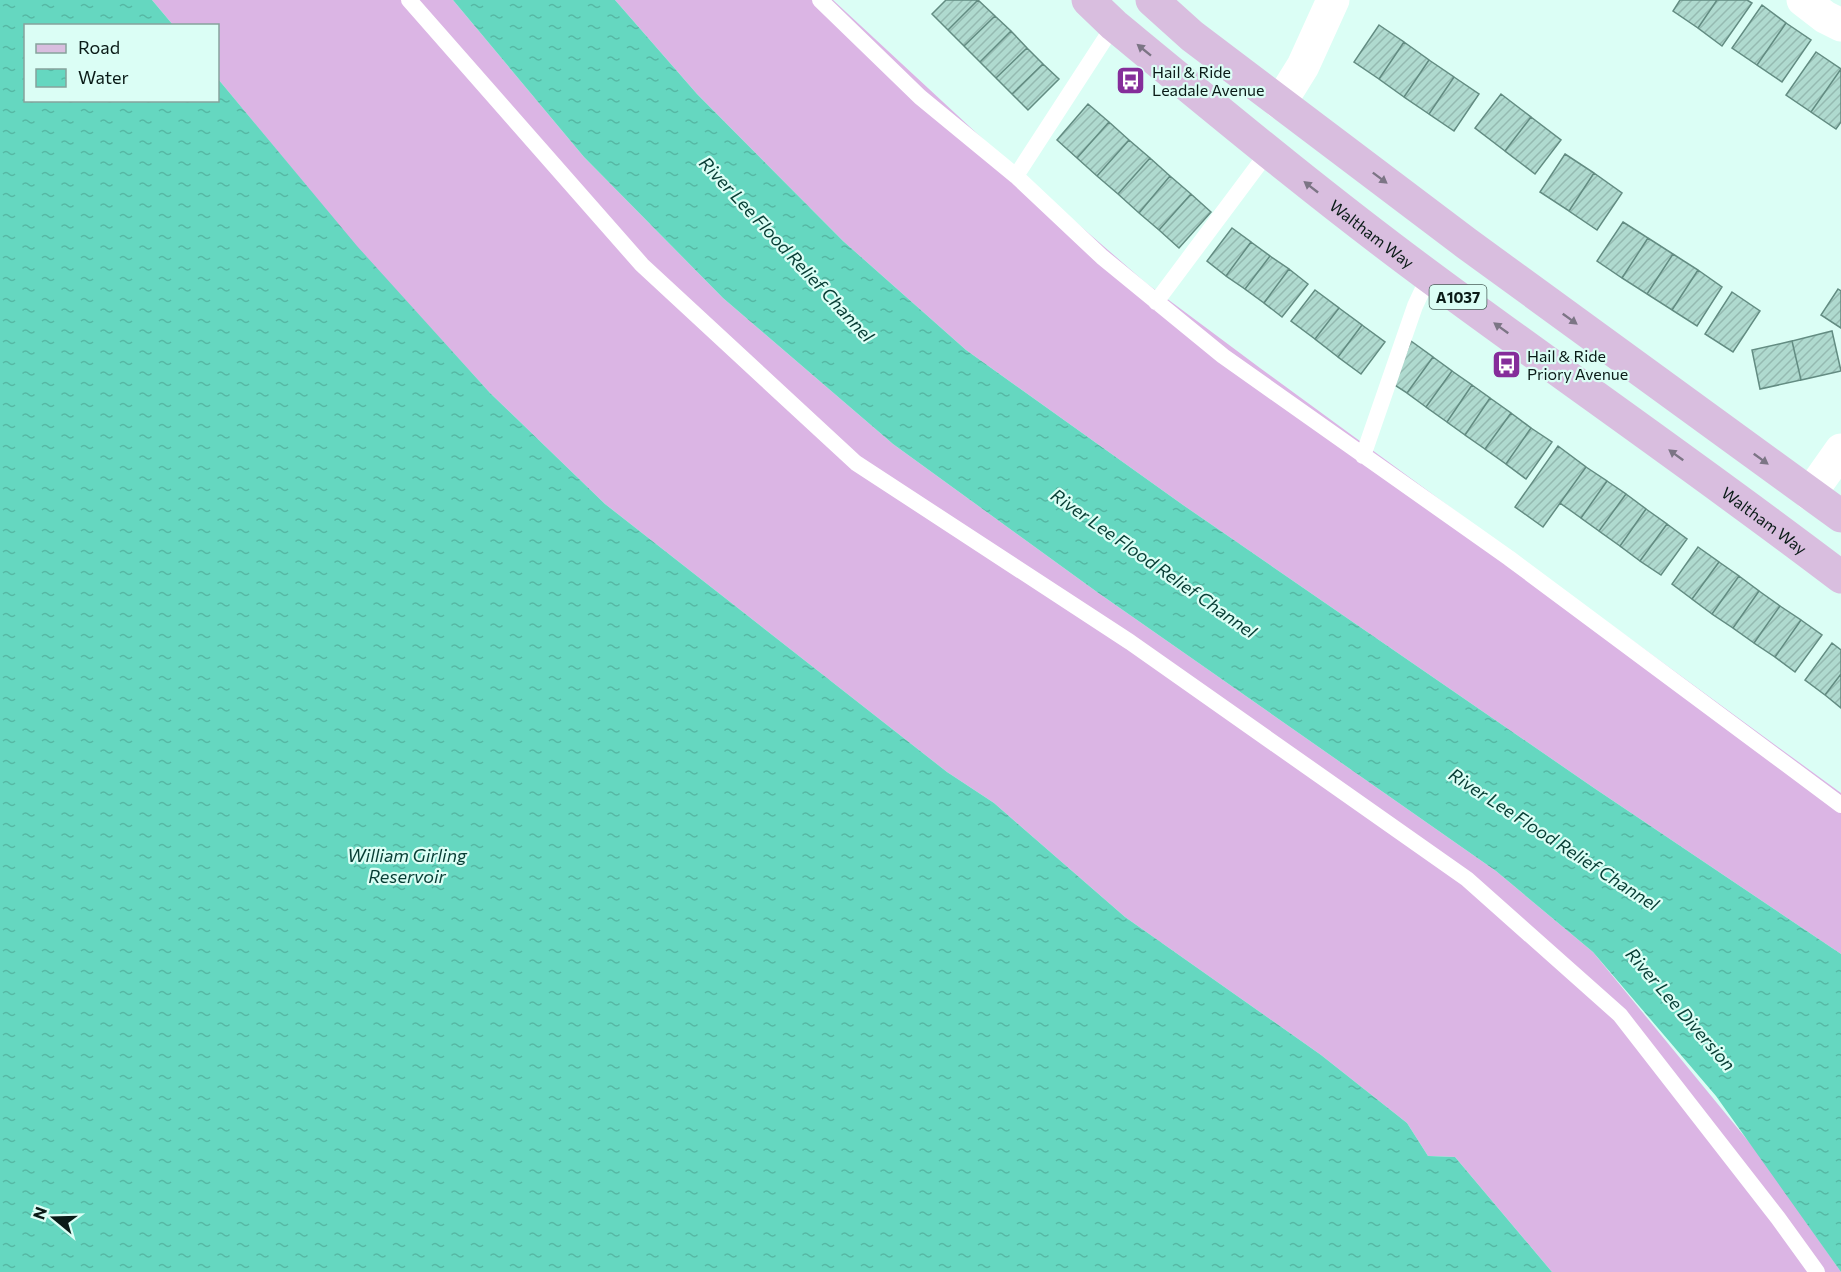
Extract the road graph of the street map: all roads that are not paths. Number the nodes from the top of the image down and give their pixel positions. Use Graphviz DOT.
graph roads {
  1 [pos="409,0"];
  2 [pos="820,0"];
  3 [pos="1152,0"];
  4 [pos="1334,0"];
  5 [pos="1803,0"];
  6 [pos="1103,9"];
  7 [pos="1841,25"];
  8 [pos="1280,103"];
  9 [pos="1268,152"];
  10 [pos="1016,176"];
  11 [pos="1466,243"];
  12 [pos="1435,280"];
  13 [pos="1156,302"];
  14 [pos="1729,435"];
  15 [pos="1841,450"];
  16 [pos="1363,456"];
  17 [pos="1702,473"];
  18 [pos="1810,494"];
  19 [pos="1841,516"];
  20 [pos="1841,577"];
  21 [pos="1841,805"];
  22 [pos="1816,1272"];
  1 -- 22 [label="lane"];
  2 -- 10 [label="lane"];
  3 -- 8 [label="main road, A1037"];
  4 -- 8 [label="street"];
  5 -- 7 [label="street"];
  9 -- 6 [label="main road, Waltham Way / A1037, one-way"];
  6 -- 10 [label="lane"];
  8 -- 11 [label="main road, A1037, one-way"];
  12 -- 9 [label="main road, Waltham Way / A1037, one-way"];
  9 -- 13 [label="lane"];
  10 -- 13 [label="lane"];
  11 -- 12 [label="main road, A1037"];
  11 -- 14 [label="main road, A1037, one-way"];
  12 -- 16 [label="lane"];
  17 -- 12 [label="main road, Waltham Way / A1037, one-way"];
  13 -- 16 [label="lane"];
  14 -- 17 [label="main road"];
  14 -- 18 [label="main road, A1037, one-way"];
  15 -- 18 [label="street"];
  16 -- 21 [label="lane"];
  17 -- 20 [label="main road, Waltham Way / A1037"];
  18 -- 19 [label="main road, A1037"];
}
